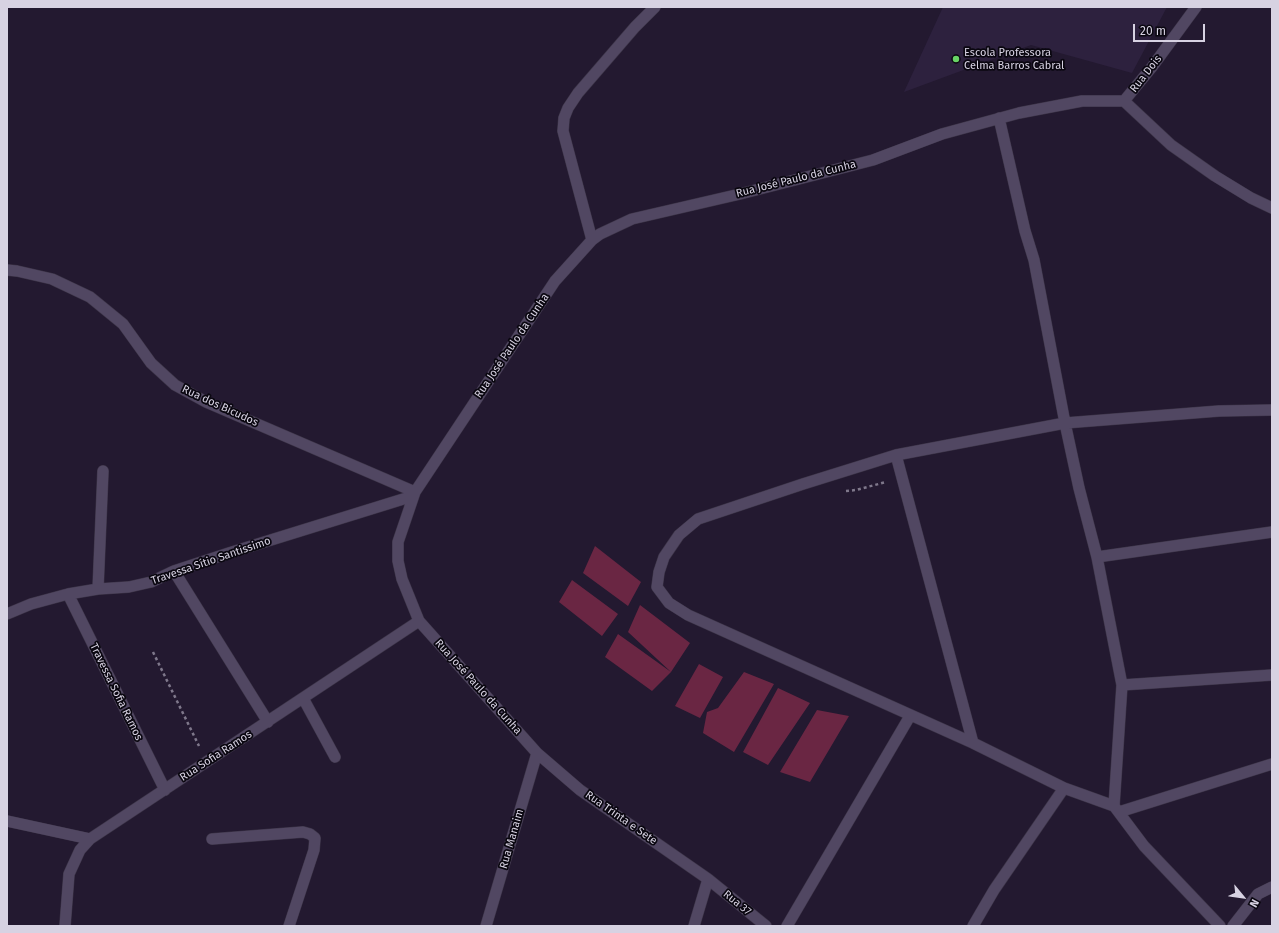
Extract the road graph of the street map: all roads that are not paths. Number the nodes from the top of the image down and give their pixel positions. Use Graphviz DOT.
graph roads {
  1 [pos="655,7"];
  2 [pos="1196,7"];
  3 [pos="1124,101"];
  4 [pos="999,118"];
  5 [pos="1272,208"];
  6 [pos="592,240"];
  7 [pos="7,270"];
  8 [pos="1272,410"];
  9 [pos="1065,423"];
  10 [pos="896,455"];
  11 [pos="103,471"];
  12 [pos="414,494"];
  13 [pos="1272,532"];
  14 [pos="1097,557"];
  15 [pos="174,571"];
  16 [pos="98,589"];
  17 [pos="68,594"];
  18 [pos="7,614"];
  19 [pos="418,621"];
  20 [pos="1272,674"];
  21 [pos="1122,685"];
  22 [pos="303,698"];
  23 [pos="910,716"];
  24 [pos="268,722"];
  25 [pos="973,743"];
  26 [pos="537,753"];
  27 [pos="335,757"];
  28 [pos="1272,764"];
  29 [pos="1064,788"];
  30 [pos="165,790"];
  31 [pos="1117,809"];
  32 [pos="7,821"];
  33 [pos="212,839"];
  34 [pos="90,840"];
  35 [pos="708,879"];
  36 [pos="1272,887"];
  37 [pos="65,926"];
  38 [pos="289,926"];
  39 [pos="486,926"];
  40 [pos="694,926"];
  41 [pos="766,926"];
  42 [pos="787,926"];
  43 [pos="973,926"];
  44 [pos="1220,926"];
  45 [pos="1233,926"];
  1 -- 6 [label="street"];
  2 -- 3 [label="street, Rua Dois"];
  3 -- 4 [label="street, Rua José Paulo da Cunha"];
  3 -- 5 [label="street"];
  4 -- 6 [label="street, Rua José Paulo da Cunha"];
  4 -- 9 [label="street"];
  6 -- 12 [label="street, Rua José Paulo da Cunha"];
  7 -- 12 [label="street, Rua dos Bicudos"];
  8 -- 9 [label="street"];
  9 -- 10 [label="street"];
  9 -- 14 [label="street"];
  10 -- 23 [label="street"];
  10 -- 25 [label="street"];
  11 -- 16 [label="street"];
  12 -- 15 [label="street, Travessa Sítio Santissimo"];
  12 -- 19 [label="street, Rua José Paulo da Cunha"];
  13 -- 14 [label="street"];
  14 -- 21 [label="street"];
  15 -- 16 [label="street, Travessa Sítio Santissimo"];
  15 -- 24 [label="street"];
  16 -- 17 [label="street, Travessa Sítio Santissimo"];
  17 -- 18 [label="street, Travessa Sítio Santissimo"];
  17 -- 30 [label="street, Travessa Sofia Ramos"];
  19 -- 22 [label="street, Rua Sofia Ramos"];
  19 -- 26 [label="street, Rua José Paulo da Cunha"];
  20 -- 21 [label="street"];
  21 -- 31 [label="street"];
  22 -- 24 [label="street, Rua Sofia Ramos"];
  22 -- 27 [label="street"];
  23 -- 25 [label="street"];
  23 -- 42 [label="street"];
  24 -- 30 [label="street, Rua Sofia Ramos"];
  25 -- 29 [label="street"];
  26 -- 35 [label="street, Rua Trinta e Sete"];
  26 -- 39 [label="street, Rua Manaim"];
  28 -- 31 [label="street"];
  29 -- 31 [label="street"];
  29 -- 43 [label="street"];
  30 -- 34 [label="street, Rua Sofia Ramos"];
  31 -- 44 [label="street"];
  32 -- 34 [label="street"];
  33 -- 38 [label="street"];
  34 -- 37 [label="street, Rua Sofia Ramos"];
  35 -- 40 [label="street"];
  35 -- 41 [label="street, Rua 37"];
  36 -- 45 [label="street"];
}
